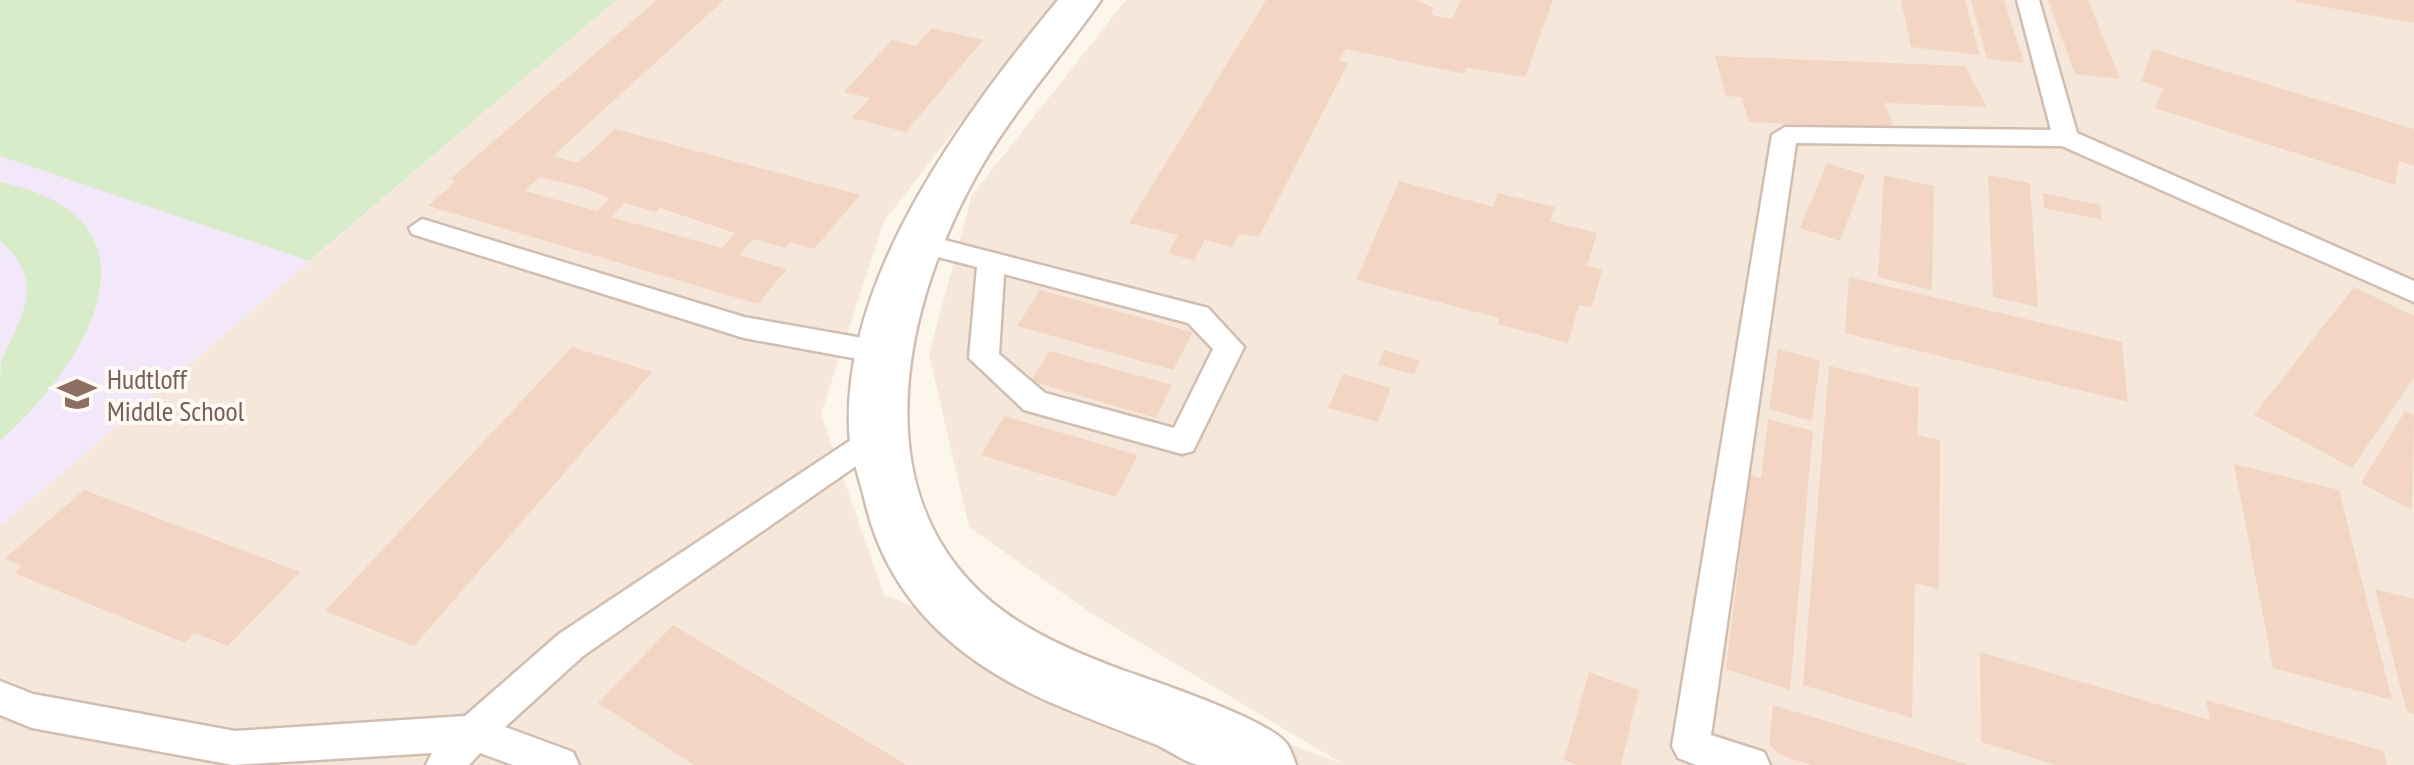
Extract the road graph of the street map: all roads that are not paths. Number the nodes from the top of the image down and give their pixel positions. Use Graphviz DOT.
graph roads {
  1 [pos="1080,0"];
  2 [pos="2028,0"];
  3 [pos="2066,138"];
  4 [pos="422,228"];
  5 [pos="917,242"];
  6 [pos="990,261"];
  7 [pos="2414,292"];
  8 [pos="886,352"];
  9 [pos="878,434"];
  10 [pos="0,698"];
  11 [pos="472,733"];
  12 [pos="1685,755"];
  13 [pos="445,765"];
  14 [pos="560,765"];
  15 [pos="1262,765"];
  16 [pos="1751,765"];
  1 -- 5 [label="street"];
  2 -- 3 [label="lane"];
  3 -- 7 [label="lane"];
  3 -- 12 [label="lane"];
  4 -- 8 [label="lane"];
  5 -- 6 [label="lane"];
  5 -- 8 [label="street"];
  6 -- 6 [label="lane"];
  8 -- 9 [label="street"];
  9 -- 11 [label="lane"];
  9 -- 15 [label="street"];
  10 -- 11 [label="lane"];
  11 -- 13 [label="lane"];
  11 -- 14 [label="lane"];
  12 -- 16 [label="lane"];
}
